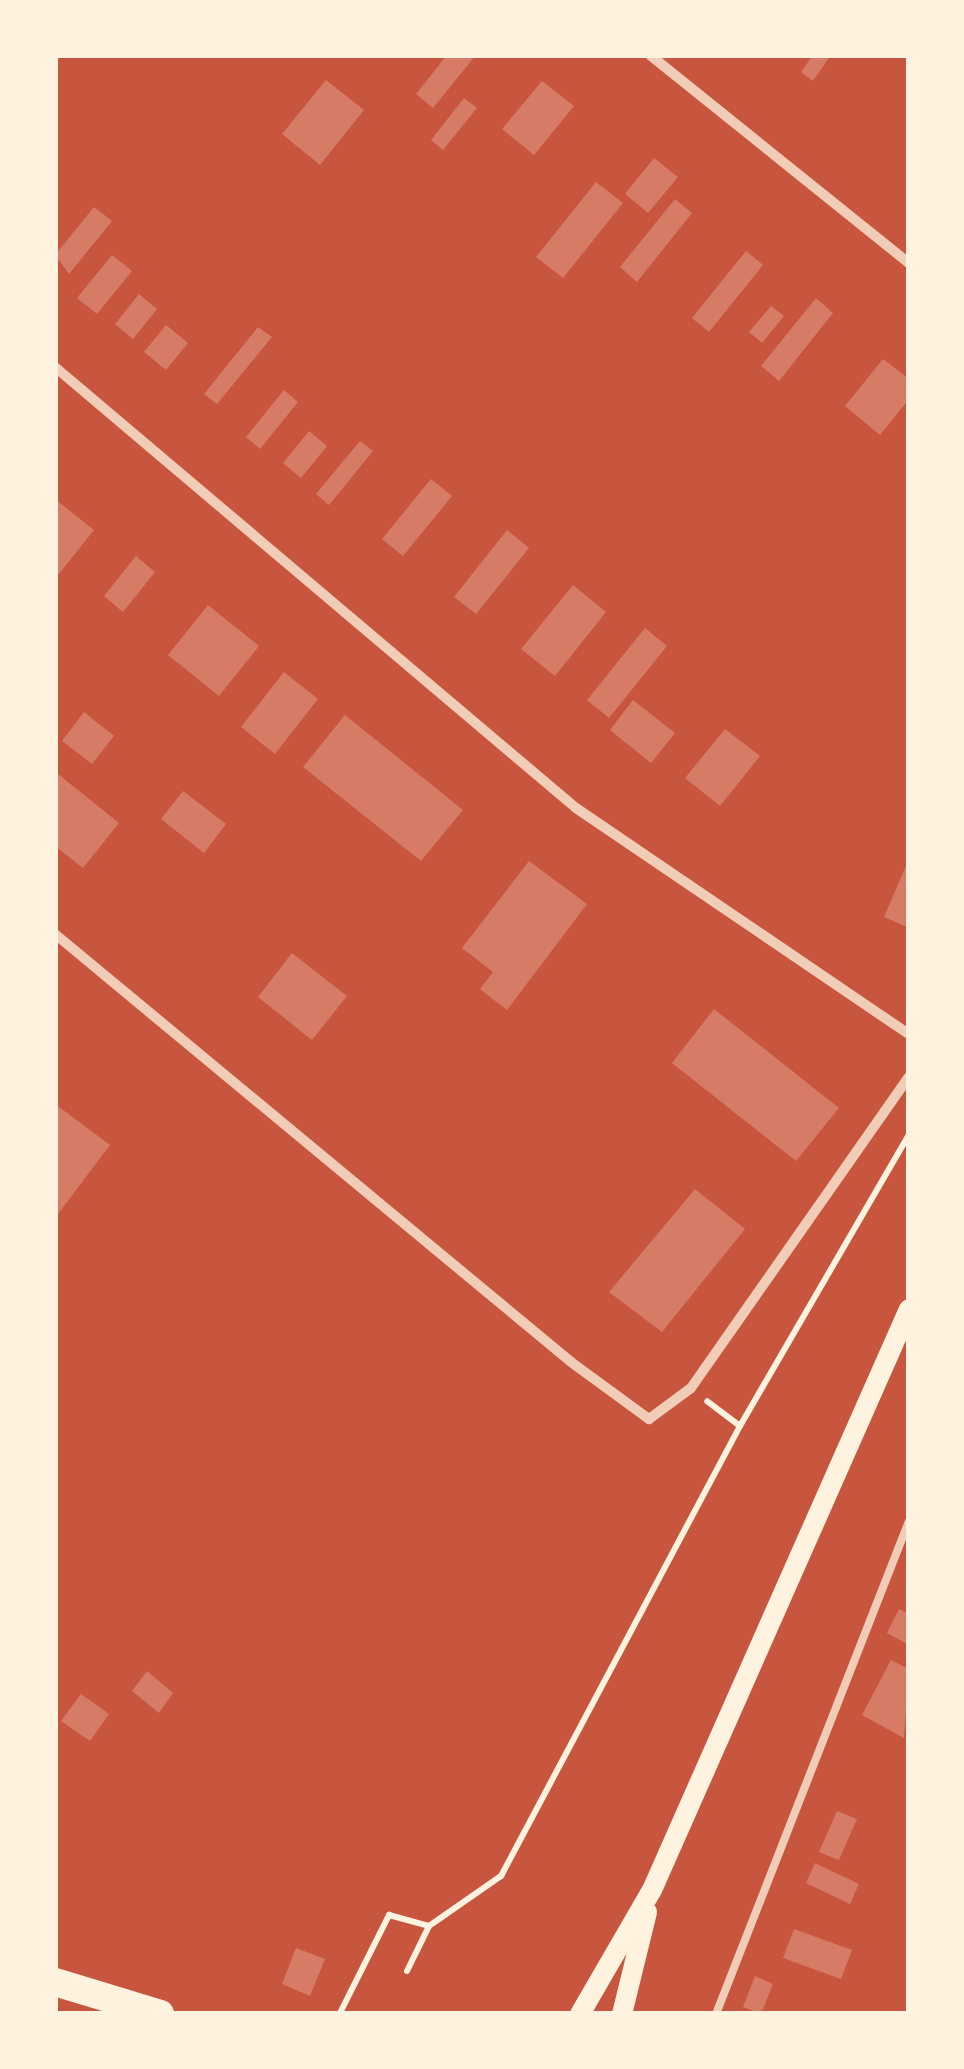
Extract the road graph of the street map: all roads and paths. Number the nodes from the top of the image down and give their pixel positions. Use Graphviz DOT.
graph roads {
  1 [pos="650,55"];
  2 [pos="909,263"];
  3 [pos="55,366"];
  4 [pos="55,934"];
  5 [pos="909,1034"];
  6 [pos="909,1078"];
  7 [pos="909,1135"];
  8 [pos="909,1310"];
  9 [pos="691,1388"];
  10 [pos="740,1426"];
  11 [pos="909,1520"];
  12 [pos="652,1890"];
  13 [pos="428,1926"];
  14 [pos="407,1971"];
  15 [pos="599,1981"];
  16 [pos="55,1982"];
  17 [pos="340,2013"];
  18 [pos="160,2014"];
  19 [pos="562,2014"];
  20 [pos="580,2014"];
  21 [pos="622,2014"];
  22 [pos="716,2014"];
  1 -- 2 [label="street"];
  3 -- 5 [label="street"];
  4 -- 9 [label="street"];
  6 -- 9 [label="street"];
  7 -- 10 [label="path"];
  8 -- 12 [label="main road"];
  9 -- 10 [label="path"];
  10 -- 13 [label="path"];
  11 -- 22 [label="lane"];
  12 -- 15 [label="main road"];
  12 -- 21 [label="main road"];
  13 -- 14 [label="path"];
  13 -- 17 [label="path"];
  15 -- 19 [label="main road"];
  15 -- 20 [label="main road"];
  16 -- 18 [label="highway"];
}
